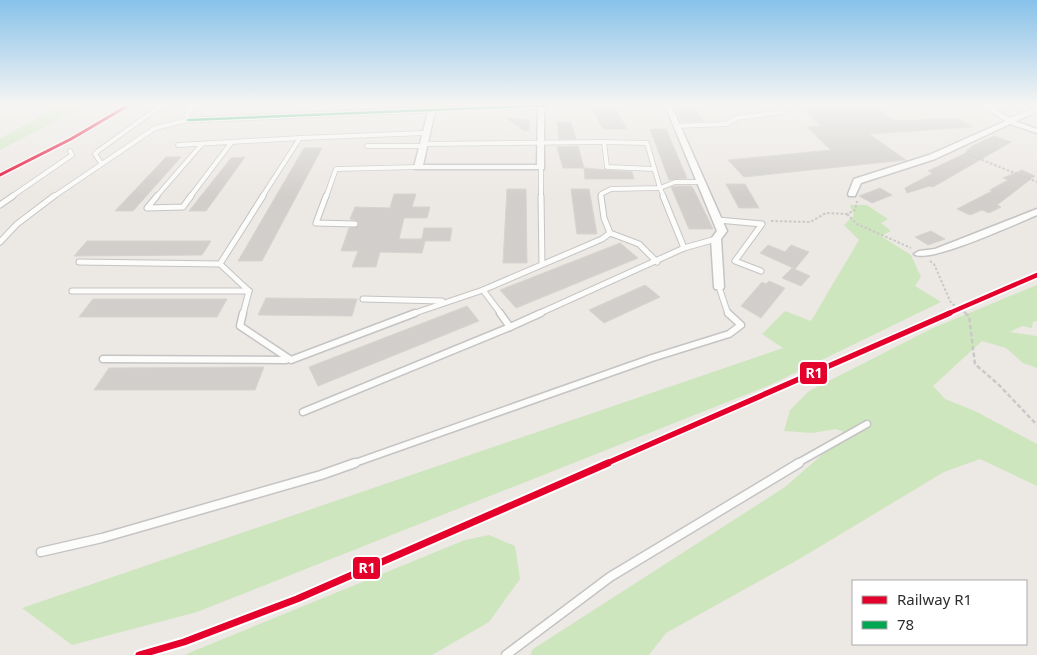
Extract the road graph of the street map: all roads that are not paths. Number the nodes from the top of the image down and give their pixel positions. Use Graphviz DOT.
graph roads {
  1 [pos="119,136"];
  2 [pos="143,136"];
  3 [pos="361,136"];
  4 [pos="424,136"];
  5 [pos="541,136"];
  6 [pos="681,136"];
  7 [pos="978,136"];
  8 [pos="300,138"];
  9 [pos="604,142"];
  10 [pos="231,143"];
  11 [pos="202,144"];
  12 [pos="541,144"];
  13 [pos="178,145"];
  14 [pos="422,145"];
  15 [pos="367,146"];
  16 [pos="70,151"];
  17 [pos="101,162"];
  18 [pos="418,167"];
  19 [pos="541,167"];
  20 [pos="654,169"];
  21 [pos="702,182"];
  22 [pos="660,188"];
  23 [pos="852,194"];
  24 [pos="0,205"];
  25 [pos="1037,212"];
  26 [pos="718,220"];
  27 [pos="355,224"];
  28 [pos="610,233"];
  29 [pos="716,239"];
  30 [pos="0,242"];
  31 [pos="684,248"];
  32 [pos="919,254"];
  33 [pos="79,262"];
  34 [pos="657,262"];
  35 [pos="220,264"];
  36 [pos="542,264"];
  37 [pos="761,271"];
  38 [pos="719,287"];
  39 [pos="484,290"];
  40 [pos="72,291"];
  41 [pos="250,291"];
  42 [pos="363,299"];
  43 [pos="447,301"];
  44 [pos="510,327"];
  45 [pos="103,359"];
  46 [pos="291,360"];
  47 [pos="303,412"];
  48 [pos="867,424"];
  49 [pos="41,552"];
  50 [pos="506,655"];
  1 -- 17 [label="lane"];
  2 -- 17 [label="lane"];
  3 -- 8 [label="lane"];
  4 -- 14 [label="street"];
  5 -- 12 [label="street"];
  6 -- 21 [label="street"];
  7 -- 23 [label="street"];
  8 -- 10 [label="lane"];
  8 -- 35 [label="lane"];
  9 -- 12 [label="lane"];
  9 -- 20 [label="lane"];
  9 -- 20 [label="lane"];
  10 -- 11 [label="lane"];
  10 -- 11 [label="lane"];
  11 -- 13 [label="lane"];
  12 -- 14 [label="lane"];
  12 -- 19 [label="street"];
  14 -- 15 [label="lane"];
  14 -- 18 [label="street"];
  16 -- 24 [label="lane"];
  17 -- 30 [label="lane"];
  18 -- 19 [label="street"];
  18 -- 27 [label="lane"];
  19 -- 36 [label="lane"];
  20 -- 22 [label="lane"];
  21 -- 22 [label="lane"];
  21 -- 26 [label="street"];
  22 -- 28 [label="lane"];
  22 -- 31 [label="lane"];
  25 -- 32 [label="street"];
  26 -- 29 [label="street"];
  26 -- 37 [label="lane"];
  28 -- 34 [label="lane"];
  28 -- 36 [label="lane"];
  29 -- 31 [label="lane"];
  29 -- 38 [label="street"];
  31 -- 34 [label="lane"];
  33 -- 35 [label="lane"];
  34 -- 44 [label="lane"];
  35 -- 41 [label="lane"];
  36 -- 39 [label="lane"];
  38 -- 49 [label="lane"];
  39 -- 43 [label="lane"];
  39 -- 44 [label="lane"];
  40 -- 41 [label="lane"];
  41 -- 46 [label="lane"];
  42 -- 43 [label="lane"];
  43 -- 46 [label="lane"];
  44 -- 47 [label="lane"];
  45 -- 46 [label="lane"];
  48 -- 50 [label="lane"];
}
